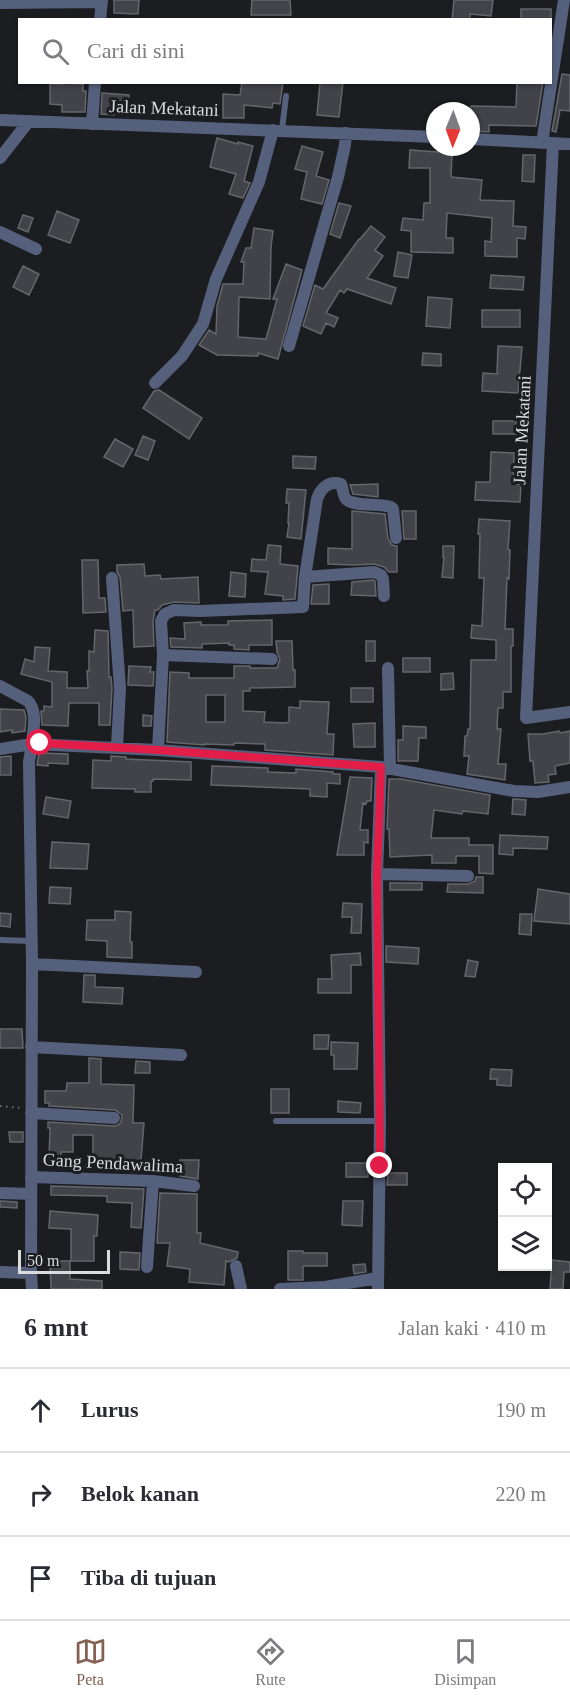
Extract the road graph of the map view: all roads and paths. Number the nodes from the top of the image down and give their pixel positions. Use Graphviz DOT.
graph roads {
  1 [pos="564,0"];
  2 [pos="102,1"];
  3 [pos="0,3"];
  4 [pos="100,18"];
  5 [pos="554,36"];
  6 [pos="552,72"];
  7 [pos="95,84"];
  8 [pos="551,84"];
  9 [pos="286,96"];
  10 [pos="0,120"];
  11 [pos="29,122"];
  12 [pos="92,124"];
  13 [pos="278,130"];
  14 [pos="346,133"];
  15 [pos="426,137"];
  16 [pos="480,139"];
  17 [pos="548,143"];
  18 [pos="570,144"];
  19 [pos="0,158"];
  20 [pos="0,232"];
  21 [pos="36,249"];
  22 [pos="289,346"];
  23 [pos="155,383"];
  24 [pos="396,538"];
  25 [pos="305,577"];
  26 [pos="112,578"];
  27 [pos="384,596"];
  28 [pos="163,655"];
  29 [pos="272,659"];
  30 [pos="388,668"];
  31 [pos="0,686"];
  32 [pos="570,712"];
  33 [pos="32,744"];
  34 [pos="117,747"];
  35 [pos="0,749"];
  36 [pos="158,750"];
  37 [pos="385,767"];
  38 [pos="570,787"];
  39 [pos="377,874"];
  40 [pos="468,876"];
  41 [pos="0,940"];
  42 [pos="32,941"];
  43 [pos="32,964"];
  44 [pos="196,972"];
  45 [pos="31,1047"];
  46 [pos="181,1055"];
  47 [pos="0,1106"];
  48 [pos="31,1113"];
  49 [pos="114,1118"];
  50 [pos="276,1120"];
  51 [pos="380,1121"];
  52 [pos="31,1177"];
  53 [pos="153,1181"];
  54 [pos="194,1186"];
  55 [pos="0,1193"];
  56 [pos="31,1194"];
  57 [pos="236,1266"];
  58 [pos="147,1267"];
  59 [pos="0,1272"];
  60 [pos="31,1273"];
  61 [pos="378,1283"];
  62 [pos="32,1289"];
  63 [pos="241,1289"];
  64 [pos="280,1289"];
  1 -- 5 [label="street, Jalan Mekatani"];
  2 -- 3 [label="street"];
  2 -- 4 [label="street"];
  5 -- 6 [label="street, Jalan Mekatani"];
  7 -- 12 [label="street"];
  8 -- 17 [label="street, Jalan Mekatani"];
  9 -- 13 [label="lane"];
  10 -- 11 [label="street, Jalan Mekatani"];
  11 -- 12 [label="street, Jalan Mekatani"];
  11 -- 19 [label="street"];
  12 -- 13 [label="street, Jalan Mekatani"];
  13 -- 14 [label="street, Jalan Mekatani"];
  13 -- 23 [label="street"];
  14 -- 15 [label="street, Jalan Mekatani"];
  14 -- 22 [label="street"];
  16 -- 17 [label="street"];
  17 -- 18 [label="street"];
  17 -- 32 [label="street, Jalan Mekatani"];
  20 -- 21 [label="street"];
  24 -- 25 [label="street"];
  25 -- 27 [label="street"];
  25 -- 28 [label="street"];
  26 -- 34 [label="street"];
  28 -- 29 [label="street"];
  28 -- 36 [label="street"];
  30 -- 37 [label="street"];
  31 -- 33 [label="street"];
  33 -- 34 [label="street"];
  33 -- 35 [label="street"];
  33 -- 42 [label="street"];
  34 -- 36 [label="street"];
  36 -- 37 [label="street"];
  37 -- 38 [label="street"];
  37 -- 39 [label="street"];
  39 -- 40 [label="street"];
  39 -- 51 [label="street"];
  41 -- 42 [label="lane"];
  42 -- 43 [label="street"];
  43 -- 44 [label="street"];
  43 -- 45 [label="street"];
  45 -- 46 [label="street"];
  45 -- 48 [label="street"];
  47 -- 48 [label="path"];
  48 -- 49 [label="street"];
  48 -- 52 [label="street"];
  50 -- 51 [label="lane"];
  51 -- 61 [label="street"];
  52 -- 53 [label="street, Gang Pendawalima"];
  52 -- 56 [label="street"];
  53 -- 54 [label="street, Gang Pendawalima"];
  53 -- 58 [label="street"];
  55 -- 56 [label="street"];
  56 -- 60 [label="street"];
  57 -- 63 [label="street"];
  59 -- 60 [label="street"];
  60 -- 62 [label="street"];
  61 -- 64 [label="street"];
}
